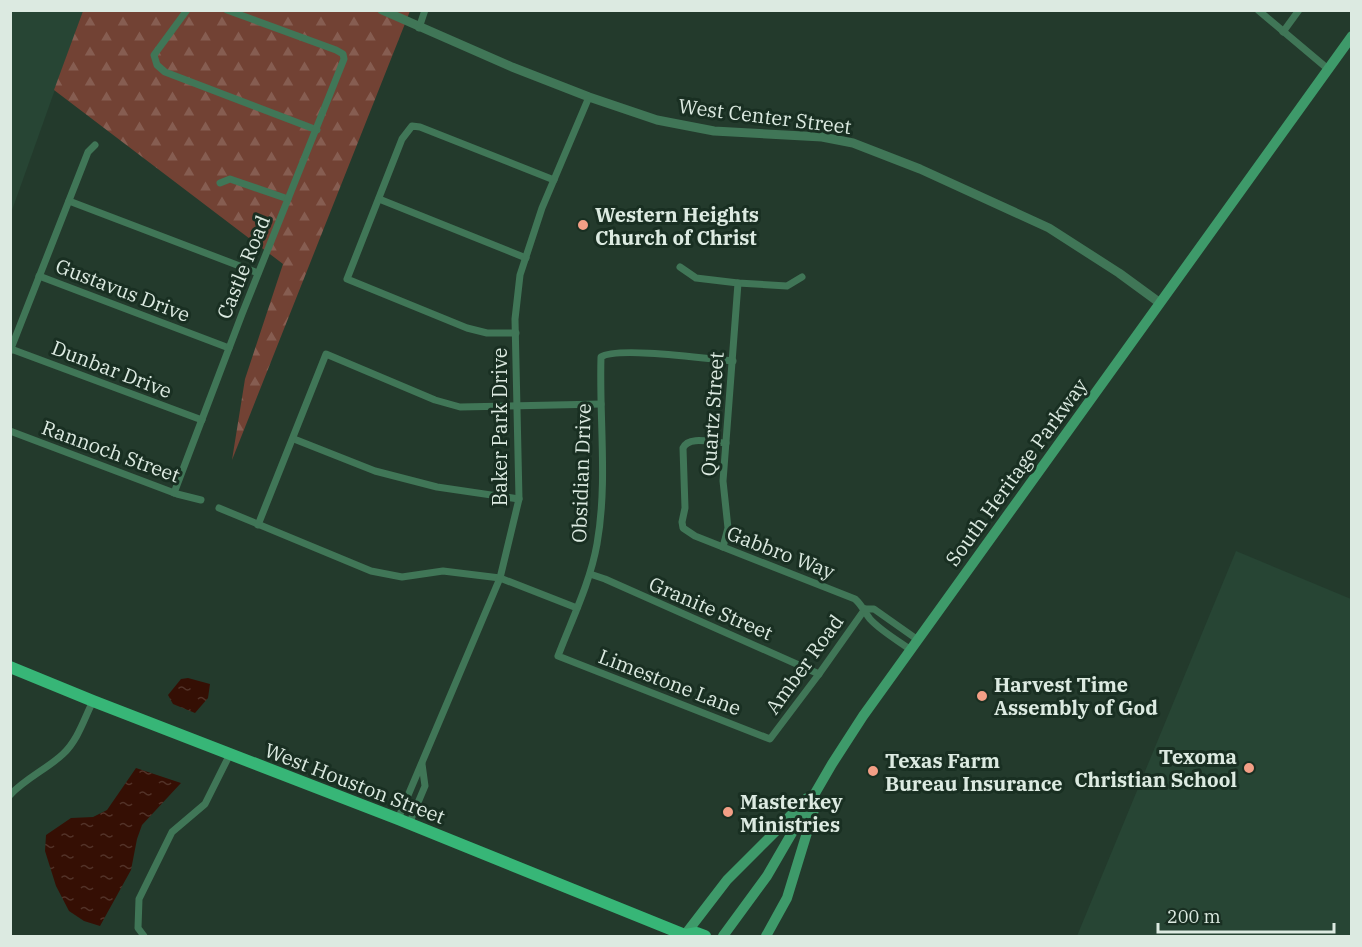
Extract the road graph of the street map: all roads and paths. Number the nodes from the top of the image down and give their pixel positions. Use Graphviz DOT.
graph roads {
  1 [pos="187,10"];
  2 [pos="227,10"];
  3 [pos="382,10"];
  4 [pos="425,10"];
  5 [pos="1258,10"];
  6 [pos="1299,10"];
  7 [pos="419,28"];
  8 [pos="1283,32"];
  9 [pos="1352,36"];
  10 [pos="1328,69"];
  11 [pos="589,97"];
  12 [pos="316,130"];
  13 [pos="95,145"];
  14 [pos="554,180"];
  15 [pos="220,183"];
  16 [pos="288,199"];
  17 [pos="378,199"];
  18 [pos="69,201"];
  19 [pos="526,258"];
  20 [pos="680,267"];
  21 [pos="258,273"];
  22 [pos="39,276"];
  23 [pos="802,277"];
  24 [pos="738,283"];
  25 [pos="1160,303"];
  26 [pos="516,333"];
  27 [pos="229,348"];
  28 [pos="11,350"];
  29 [pos="733,361"];
  30 [pos="602,404"];
  31 [pos="518,406"];
  32 [pos="202,420"];
  33 [pos="10,431"];
  34 [pos="294,439"];
  35 [pos="726,443"];
  36 [pos="174,493"];
  37 [pos="519,499"];
  38 [pos="201,500"];
  39 [pos="219,508"];
  40 [pos="258,525"];
  41 [pos="723,547"];
  42 [pos="590,574"];
  43 [pos="500,578"];
  44 [pos="577,608"];
  45 [pos="865,609"];
  46 [pos="918,640"];
  47 [pos="910,650"];
  48 [pos="558,656"];
  49 [pos="10,667"];
  50 [pos="819,674"];
  51 [pos="93,701"];
  52 [pos="770,739"];
  53 [pos="230,754"];
  54 [pos="422,762"];
  55 [pos="832,764"];
  56 [pos="10,795"];
  57 [pos="404,821"];
  58 [pos="655,923"];
  59 [pos="726,932"];
  60 [pos="144,936"];
  61 [pos="668,936"];
  62 [pos="685,936"];
  63 [pos="705,936"];
  64 [pos="766,936"];
  1 -- 12 [label="street"];
  2 -- 12 [label="street, Castle Road"];
  3 -- 7 [label="street, West Center Street"];
  4 -- 7 [label="street"];
  5 -- 8 [label="street"];
  6 -- 8 [label="street"];
  7 -- 11 [label="street, West Center Street"];
  8 -- 10 [label="street"];
  9 -- 10 [label="main road, South Heritage Parkway"];
  10 -- 25 [label="main road, South Heritage Parkway"];
  11 -- 14 [label="street, Baker Park Drive"];
  11 -- 25 [label="street, West Center Street"];
  12 -- 16 [label="street, Castle Road"];
  13 -- 18 [label="street"];
  14 -- 17 [label="street"];
  14 -- 19 [label="street, Baker Park Drive"];
  15 -- 16 [label="street"];
  16 -- 21 [label="street, Castle Road"];
  17 -- 19 [label="street"];
  17 -- 26 [label="street"];
  18 -- 21 [label="street"];
  18 -- 22 [label="street"];
  19 -- 26 [label="street, Baker Park Drive"];
  20 -- 24 [label="street"];
  21 -- 27 [label="street, Castle Road"];
  22 -- 27 [label="street, Gustavus Drive"];
  22 -- 28 [label="street"];
  23 -- 24 [label="street"];
  24 -- 29 [label="street, Quartz Street"];
  25 -- 46 [label="main road, South Heritage Parkway"];
  26 -- 31 [label="street, Baker Park Drive"];
  27 -- 32 [label="street, Castle Road"];
  28 -- 32 [label="street, Dunbar Drive"];
  29 -- 30 [label="street, Obsidian Drive"];
  29 -- 35 [label="street, Quartz Street"];
  30 -- 31 [label="street"];
  30 -- 42 [label="street, Obsidian Drive"];
  31 -- 34 [label="street"];
  31 -- 37 [label="street, Baker Park Drive"];
  32 -- 36 [label="street, Castle Road"];
  33 -- 36 [label="street, Rannoch Street"];
  34 -- 37 [label="street"];
  34 -- 40 [label="street"];
  35 -- 41 [label="street, Quartz Street"];
  35 -- 41 [label="street, Gabbro Way"];
  36 -- 38 [label="street, Rannoch Street"];
  37 -- 43 [label="street, Baker Park Drive"];
  39 -- 40 [label="street"];
  40 -- 43 [label="street"];
  41 -- 45 [label="street, Gabbro Way"];
  42 -- 44 [label="street, Obsidian Drive"];
  42 -- 50 [label="street, Granite Street"];
  43 -- 44 [label="street"];
  43 -- 54 [label="street, Baker Park Drive"];
  44 -- 48 [label="street, Obsidian Drive"];
  45 -- 46 [label="street, Gabbro Way"];
  45 -- 47 [label="street, Gabbro Way"];
  45 -- 50 [label="street, Amber Road"];
  46 -- 47 [label="main road, South Heritage Parkway"];
  47 -- 55 [label="main road, South Heritage Parkway"];
  48 -- 52 [label="street, Limestone Lane"];
  49 -- 51 [label="main road, West Houston Street"];
  50 -- 52 [label="street, Amber Road"];
  51 -- 53 [label="main road, West Houston Street"];
  51 -- 56 [label="street"];
  53 -- 57 [label="main road, West Houston Street"];
  53 -- 60 [label="street"];
  54 -- 57 [label="street, Baker Park Drive"];
  54 -- 57 [label="street"];
  55 -- 59 [label="main road, South Heritage Parkway"];
  55 -- 62 [label="main road"];
  55 -- 64 [label="main road"];
  57 -- 58 [label="main road, West Houston Street"];
  58 -- 61 [label="main road"];
  58 -- 62 [label="main road, West Houston Street"];
  62 -- 63 [label="main road, West Houston Street"];
}
